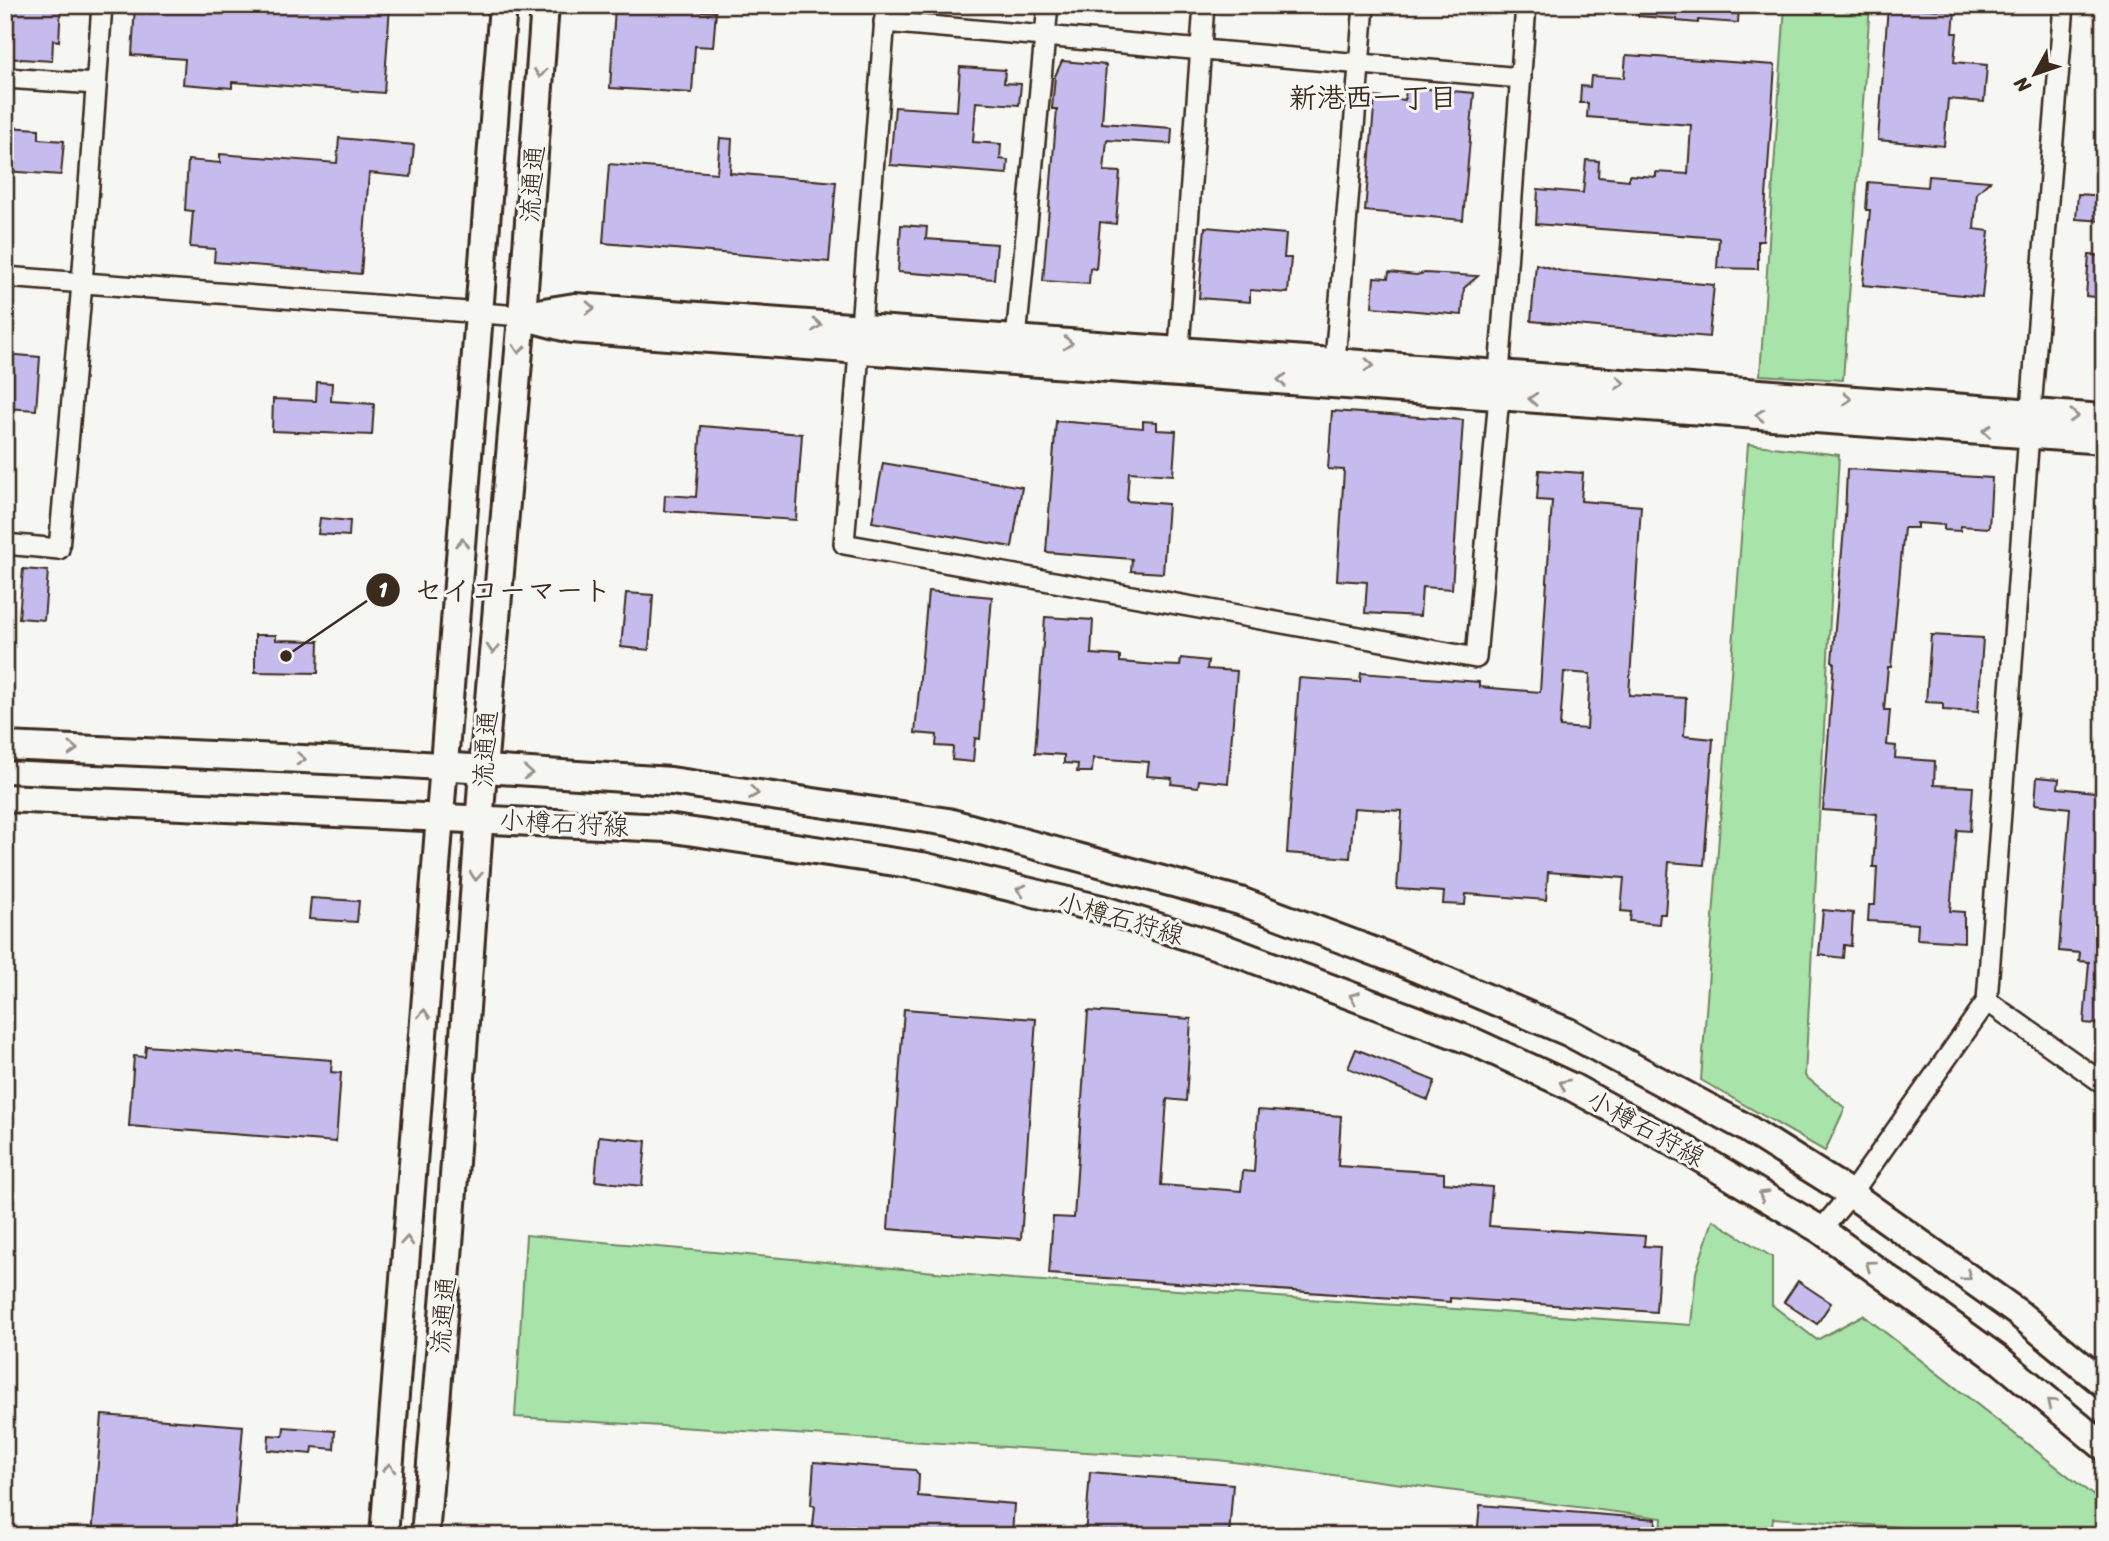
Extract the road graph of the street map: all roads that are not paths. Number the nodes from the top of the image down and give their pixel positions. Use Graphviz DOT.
graph roads {
  1 [pos="102,5"];
  2 [pos="503,5"];
  3 [pos="545,5"];
  4 [pos="1048,5"];
  5 [pos="1204,5"];
  6 [pos="1363,5"];
  7 [pos="1526,5"];
  8 [pos="2064,5"];
  9 [pos="885,14"];
  10 [pos="1046,36"];
  11 [pos="1200,50"];
  12 [pos="1359,64"];
  13 [pos="5,78"];
  14 [pos="1521,78"];
  15 [pos="96,84"];
  16 [pos="5,277"];
  17 [pos="82,283"];
  18 [pos="480,314"];
  19 [pos="522,316"];
  20 [pos="860,339"];
  21 [pos="1014,350"];
  22 [pos="1178,362"];
  23 [pos="1334,373"];
  24 [pos="1499,385"];
  25 [pos="2104,418"];
  26 [pos="2030,424"];
  27 [pos="2104,440"];
  28 [pos="5,544"];
  29 [pos="5,746"];
  30 [pos="445,767"];
  31 [pos="483,770"];
  32 [pos="5,798"];
  33 [pos="439,818"];
  34 [pos="480,819"];
  35 [pos="1987,1001"];
  36 [pos="2104,1084"];
  37 [pos="1851,1194"];
  38 [pos="1821,1230"];
  39 [pos="2104,1384"];
  40 [pos="2104,1447"];
  41 [pos="384,1536"];
  42 [pos="425,1536"];
  1 -- 15 [label="street"];
  2 -- 18 [label="street, 流通通"];
  3 -- 19 [label="street, 流通通, one-way"];
  4 -- 10 [label="street"];
  5 -- 11 [label="street"];
  6 -- 12 [label="street"];
  7 -- 14 [label="street"];
  8 -- 26 [label="street"];
  9 -- 10 [label="street"];
  9 -- 20 [label="street"];
  10 -- 11 [label="street"];
  10 -- 21 [label="street"];
  11 -- 12 [label="street"];
  11 -- 22 [label="street"];
  12 -- 14 [label="street"];
  12 -- 23 [label="street"];
  13 -- 15 [label="street"];
  14 -- 24 [label="street"];
  15 -- 17 [label="street"];
  16 -- 17 [label="street"];
  17 -- 18 [label="street"];
  17 -- 28 [label="street"];
  18 -- 19 [label="street"];
  30 -- 18 [label="street, 流通通, one-way"];
  19 -- 20 [label="street"];
  19 -- 31 [label="street, 流通通, one-way"];
  20 -- 21 [label="street"];
  20 -- 24 [label="street"];
  21 -- 22 [label="street"];
  22 -- 23 [label="street"];
  23 -- 24 [label="street"];
  24 -- 26 [label="street"];
  26 -- 25 [label="street, one-way"];
  26 -- 27 [label="street"];
  26 -- 35 [label="street"];
  29 -- 30 [label="street, 小樽石狩線, one-way"];
  30 -- 31 [label="street, 小樽石狩線"];
  30 -- 33 [label="street, 流通通"];
  31 -- 34 [label="street, 流通通"];
  31 -- 37 [label="street, 小樽石狩線, one-way"];
  32 -- 33 [label="street, 小樽石狩線"];
  33 -- 34 [label="street, 小樽石狩線"];
  41 -- 33 [label="street, 流通通, one-way"];
  38 -- 34 [label="street, 小樽石狩線, one-way"];
  34 -- 42 [label="street, 流通通, one-way"];
  35 -- 36 [label="street"];
  35 -- 37 [label="street"];
  37 -- 38 [label="street"];
  37 -- 39 [label="street, 小樽石狩線, one-way"];
  40 -- 38 [label="street, 小樽石狩線, one-way"];
}
